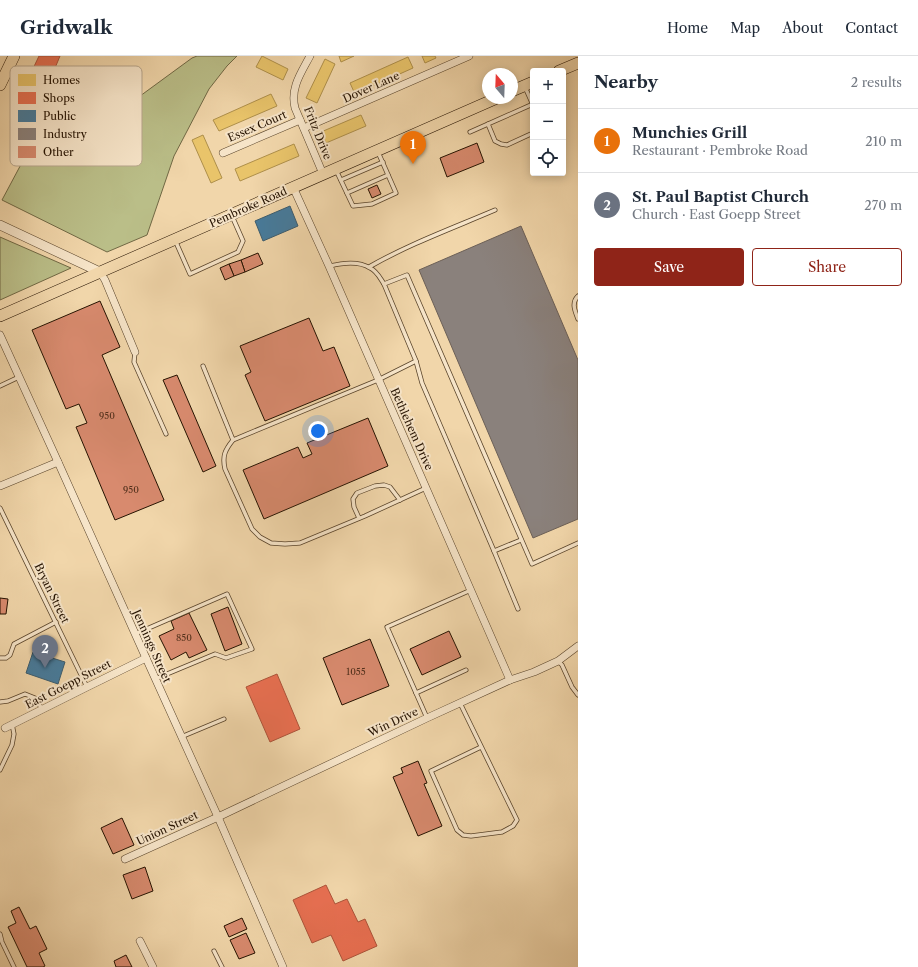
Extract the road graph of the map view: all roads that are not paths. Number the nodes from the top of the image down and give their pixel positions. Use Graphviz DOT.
graph roads {
  1 [pos="14,56"];
  2 [pos="310,56"];
  3 [pos="469,56"];
  4 [pos="459,58"];
  5 [pos="578,62"];
  6 [pos="565,68"];
  7 [pos="3,72"];
  8 [pos="529,84"];
  9 [pos="0,85"];
  10 [pos="518,89"];
  11 [pos="483,104"];
  12 [pos="533,104"];
  13 [pos="530,106"];
  14 [pos="300,120"];
  15 [pos="488,124"];
  16 [pos="304,128"];
  17 [pos="470,132"];
  18 [pos="530,134"];
  19 [pos="377,150"];
  20 [pos="222,152"];
  21 [pos="382,162"];
  22 [pos="335,169"];
  23 [pos="323,174"];
  24 [pos="388,175"];
  25 [pos="341,180"];
  26 [pos="293,187"];
  27 [pos="347,193"];
  28 [pos="495,210"];
  29 [pos="231,214"];
  30 [pos="0,225"];
  31 [pos="175,239"];
  32 [pos="329,266"];
  33 [pos="369,267"];
  34 [pos="100,272"];
  35 [pos="384,284"];
  36 [pos="578,296"];
  37 [pos="0,316"];
  38 [pos="578,319"];
  39 [pos="0,335"];
  40 [pos="135,352"];
  41 [pos="416,362"];
  42 [pos="203,366"];
  43 [pos="19,378"];
  44 [pos="378,380"];
  45 [pos="0,386"];
  46 [pos="166,434"];
  47 [pos="233,440"];
  48 [pos="58,462"];
  49 [pos="0,486"];
  50 [pos="426,488"];
  51 [pos="400,500"];
  52 [pos="0,508"];
  53 [pos="359,518"];
  54 [pos="521,540"];
  55 [pos="578,543"];
  56 [pos="494,551"];
  57 [pos="471,590"];
  58 [pos="518,609"];
  59 [pos="56,622"];
  60 [pos="135,634"];
  61 [pos="578,646"];
  62 [pos="0,658"];
  63 [pos="146,658"];
  64 [pos="558,661"];
  65 [pos="466,670"];
  66 [pos="155,679"];
  67 [pos="510,680"];
  68 [pos="87,687"];
  69 [pos="416,693"];
  70 [pos="578,695"];
  71 [pos="0,702"];
  72 [pos="460,703"];
  73 [pos="42,710"];
  74 [pos="427,718"];
  75 [pos="224,719"];
  76 [pos="12,724"];
  77 [pos="2,729"];
  78 [pos="181,737"];
  79 [pos="481,747"];
  80 [pos="0,770"];
  81 [pos="218,817"];
  82 [pos="125,859"];
  83 [pos="0,934"];
  84 [pos="140,941"];
  85 [pos="214,951"];
  86 [pos="14,967"];
  87 [pos="153,967"];
  88 [pos="222,967"];
  89 [pos="283,967"];
  1 -- 7 [label="main road"];
  2 -- 14 [label="street, Fritz Drive"];
  3 -- 4 [label="street, Dover Lane"];
  4 -- 16 [label="street, Dover Lane"];
  5 -- 6 [label="main road"];
  7 -- 9 [label="main road"];
  8 -- 10 [label="main road"];
  8 -- 12 [label="lane"];
  11 -- 19 [label="main road, Pembroke Road"];
  13 -- 15 [label="lane"];
  14 -- 16 [label="street, Fritz Drive"];
  14 -- 20 [label="street, Essex Court"];
  15 -- 17 [label="lane"];
  15 -- 18 [label="lane"];
  16 -- 23 [label="street, Fritz Drive"];
  19 -- 21 [label="lane"];
  19 -- 22 [label="main road, Pembroke Road"];
  21 -- 24 [label="lane"];
  21 -- 25 [label="lane"];
  22 -- 23 [label="main road, Pembroke Road"];
  22 -- 25 [label="lane"];
  23 -- 26 [label="main road, Pembroke Road"];
  24 -- 27 [label="lane"];
  24 -- 27 [label="lane"];
  25 -- 27 [label="lane"];
  26 -- 29 [label="main road, Pembroke Road"];
  26 -- 32 [label="street, Bethlehem Drive"];
  28 -- 33 [label="lane"];
  29 -- 31 [label="main road, Pembroke Road"];
  29 -- 31 [label="lane"];
  30 -- 34 [label="street"];
  31 -- 34 [label="main road, Pembroke Road"];
  32 -- 33 [label="lane"];
  32 -- 44 [label="street, Bethlehem Drive"];
  33 -- 35 [label="lane"];
  34 -- 37 [label="main road, Pembroke Road"];
  34 -- 40 [label="street"];
  35 -- 41 [label="lane"];
  35 -- 54 [label="lane"];
  36 -- 38 [label="lane"];
  39 -- 43 [label="street, Jennings Street"];
  40 -- 46 [label="lane"];
  41 -- 44 [label="lane"];
  41 -- 56 [label="lane"];
  42 -- 47 [label="lane"];
  43 -- 45 [label="lane"];
  43 -- 48 [label="street, Jennings Street"];
  44 -- 47 [label="lane"];
  44 -- 50 [label="street, Bethlehem Drive"];
  47 -- 53 [label="lane"];
  48 -- 49 [label="street"];
  48 -- 60 [label="street, Jennings Street"];
  50 -- 51 [label="lane"];
  50 -- 57 [label="street, Bethlehem Drive"];
  51 -- 53 [label="lane"];
  51 -- 53 [label="lane"];
  52 -- 59 [label="lane, Bryan Street"];
  54 -- 55 [label="lane"];
  54 -- 56 [label="lane"];
  56 -- 58 [label="lane"];
  57 -- 67 [label="street, Bethlehem Drive"];
  57 -- 69 [label="lane"];
  59 -- 62 [label="lane"];
  59 -- 68 [label="lane, Bryan Street"];
  60 -- 63 [label="street, Jennings Street"];
  60 -- 66 [label="lane"];
  61 -- 64 [label="street, Win Drive"];
  63 -- 66 [label="street, Jennings Street"];
  63 -- 68 [label="street, East Goepp Street"];
  64 -- 67 [label="street, Win Drive"];
  64 -- 70 [label="lane"];
  65 -- 69 [label="lane"];
  66 -- 78 [label="street, Jennings Street"];
  67 -- 72 [label="street, Win Drive"];
  68 -- 73 [label="street, East Goepp Street"];
  69 -- 74 [label="lane"];
  71 -- 73 [label="lane"];
  72 -- 74 [label="street, Win Drive"];
  72 -- 79 [label="lane"];
  73 -- 76 [label="street, East Goepp Street"];
  74 -- 81 [label="street, Win Drive"];
  75 -- 78 [label="lane"];
  76 -- 77 [label="street, East Goepp Street"];
  76 -- 80 [label="lane"];
  78 -- 81 [label="street, Jennings Street"];
  79 -- 79 [label="lane"];
  81 -- 82 [label="street, Union Street"];
  81 -- 89 [label="street, Jennings Street"];
  83 -- 86 [label="lane"];
  84 -- 87 [label="street"];
  85 -- 88 [label="lane"];
}
